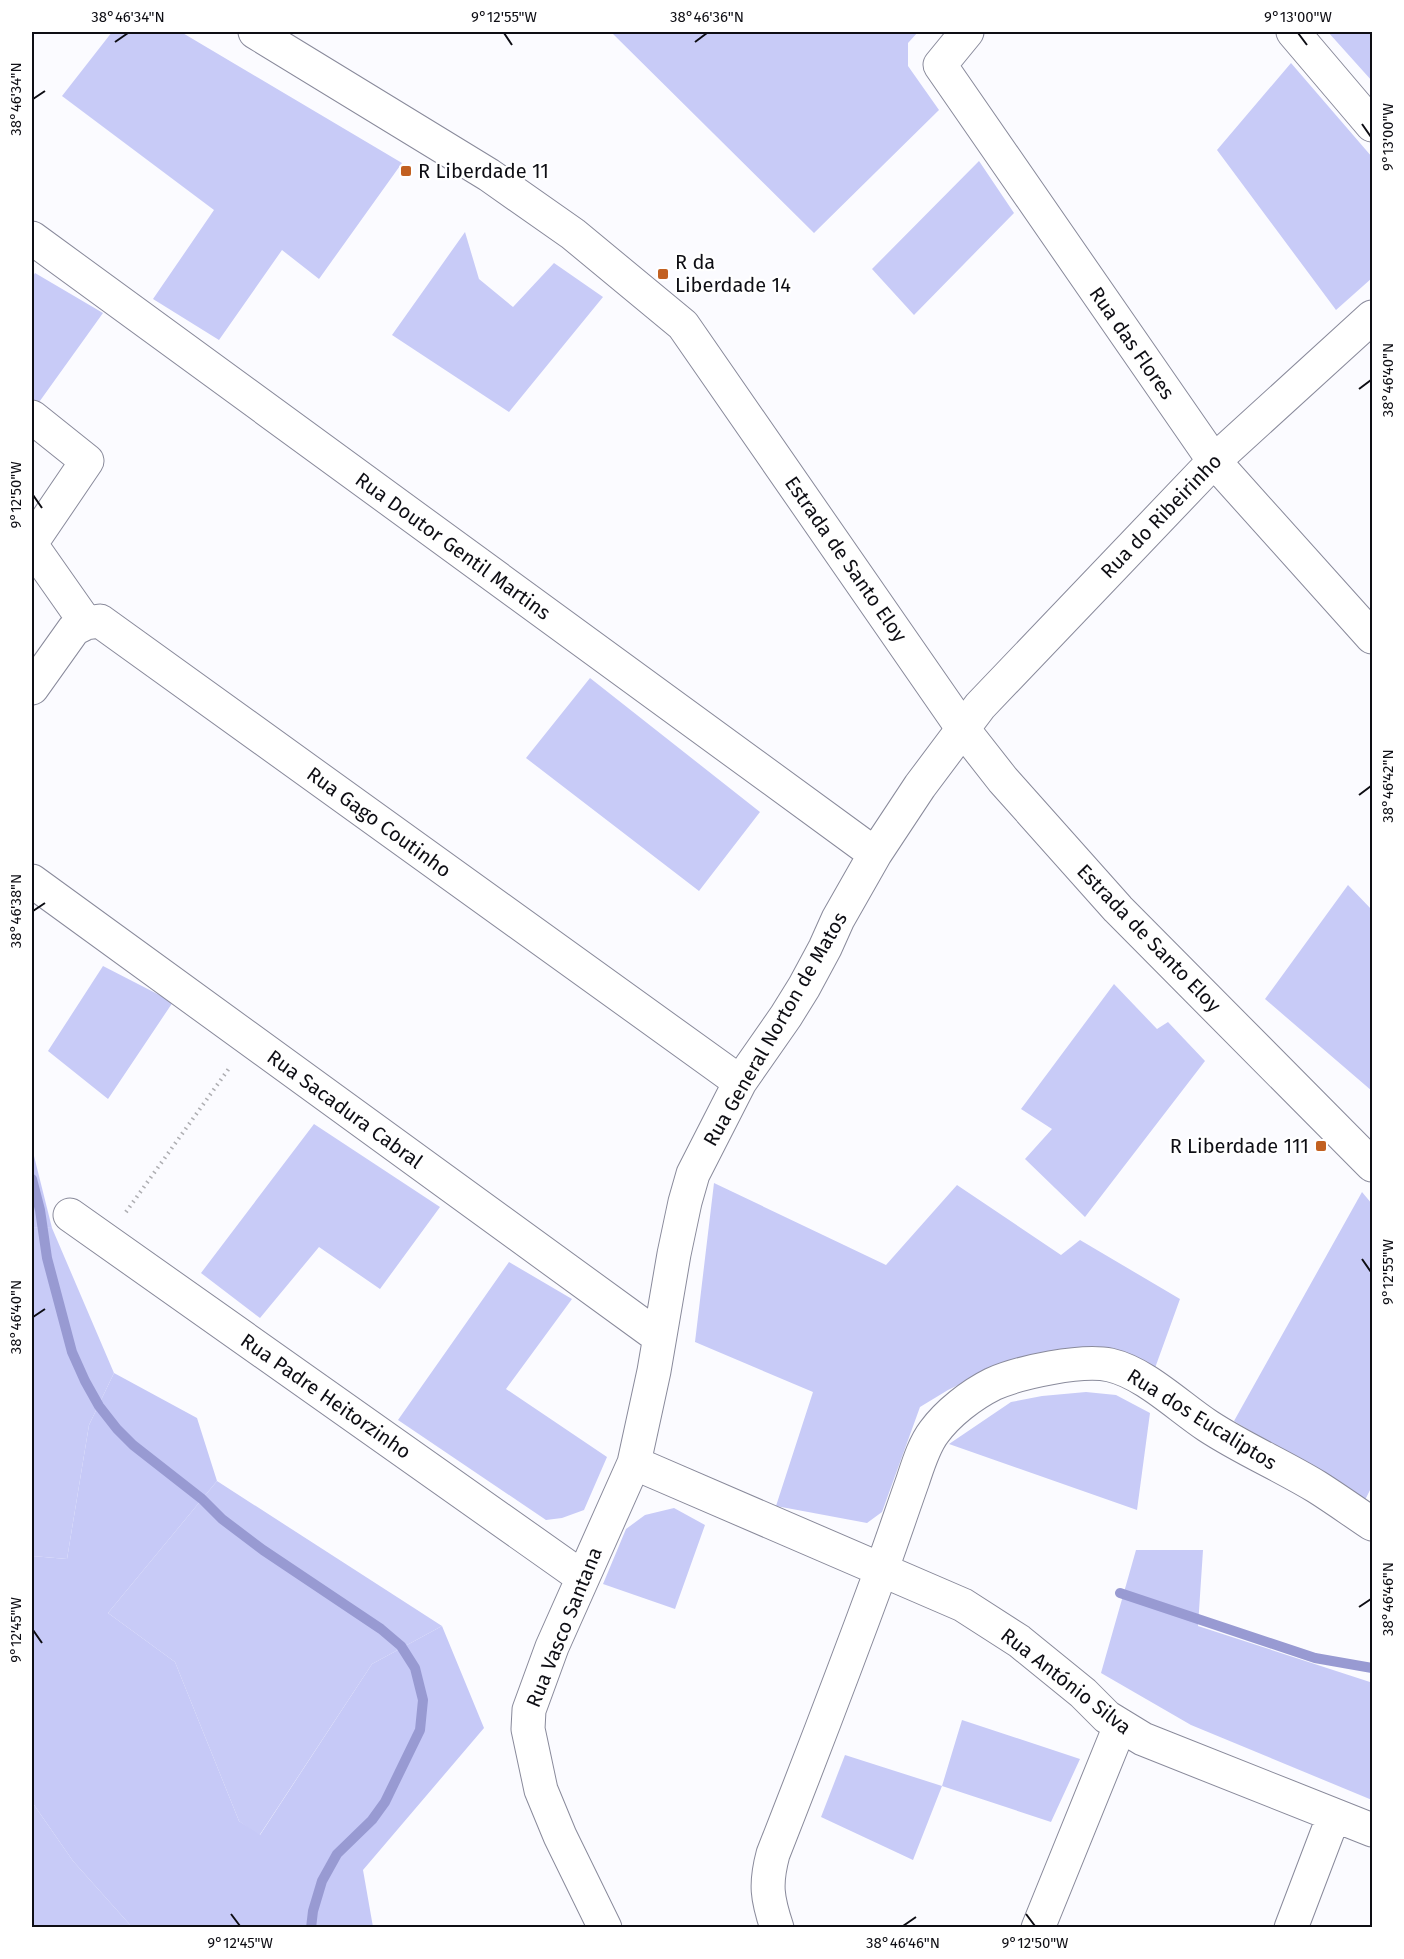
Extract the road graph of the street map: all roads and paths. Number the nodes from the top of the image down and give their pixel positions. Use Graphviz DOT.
graph roads {
  1 [pos="255,32"];
  2 [pos="967,32"];
  3 [pos="1293,32"];
  4 [pos="1372,125"];
  5 [pos="34,246"];
  6 [pos="1372,317"];
  7 [pos="32,417"];
  8 [pos="1214,460"];
  9 [pos="32,544"];
  10 [pos="86,622"];
  11 [pos="1372,637"];
  12 [pos="32,688"];
  13 [pos="963,729"];
  14 [pos="875,854"];
  15 [pos="32,881"];
  16 [pos="250,1039"];
  17 [pos="740,1082"];
  18 [pos="1372,1165"];
  19 [pos="70,1215"];
  20 [pos="106,1240"];
  21 [pos="659,1336"];
  22 [pos="634,1463"];
  23 [pos="1372,1524"];
  24 [pos="881,1570"];
  25 [pos="582,1577"];
  26 [pos="1120,1726"];
  27 [pos="1334,1815"];
  28 [pos="1372,1830"];
  29 [pos="605,1928"];
  30 [pos="777,1928"];
  31 [pos="1038,1928"];
  32 [pos="1291,1928"];
  1 -- 13 [label="street, Estrada de Santo Eloy"];
  2 -- 8 [label="street, Rua das Flores"];
  3 -- 4 [label="street"];
  5 -- 14 [label="street, Rua Doutor Gentil Martins"];
  6 -- 8 [label="street, Rua do Ribeirinho"];
  7 -- 9 [label="street"];
  8 -- 11 [label="street, Rua das Flores"];
  8 -- 13 [label="street, Rua do Ribeirinho"];
  9 -- 10 [label="street"];
  10 -- 12 [label="street"];
  10 -- 17 [label="street, Rua Gago Coutinho"];
  13 -- 14 [label="street, Rua General Norton de Matos"];
  13 -- 18 [label="street, Estrada de Santo Eloy"];
  14 -- 17 [label="street, Rua General Norton de Matos"];
  15 -- 16 [label="street, Rua Sacadura Cabral"];
  16 -- 20 [label="path"];
  16 -- 21 [label="street, Rua Sacadura Cabral"];
  17 -- 21 [label="street, Rua General Norton de Matos"];
  19 -- 20 [label="street, Rua Padre Heitorzinho"];
  20 -- 25 [label="street, Rua Padre Heitorzinho"];
  21 -- 22 [label="street, Rua General Norton de Matos"];
  22 -- 24 [label="street, Rua António Silva"];
  22 -- 25 [label="street, Rua Vasco Santana"];
  23 -- 24 [label="street, Rua dos Eucaliptos"];
  24 -- 26 [label="street, Rua António Silva"];
  24 -- 30 [label="street, Rua dos Eucaliptos"];
  25 -- 29 [label="street, Rua Vasco Santana"];
  26 -- 27 [label="street, Rua António Silva"];
  26 -- 31 [label="street"];
  27 -- 28 [label="street, Rua António Silva"];
  27 -- 32 [label="street"];
}
